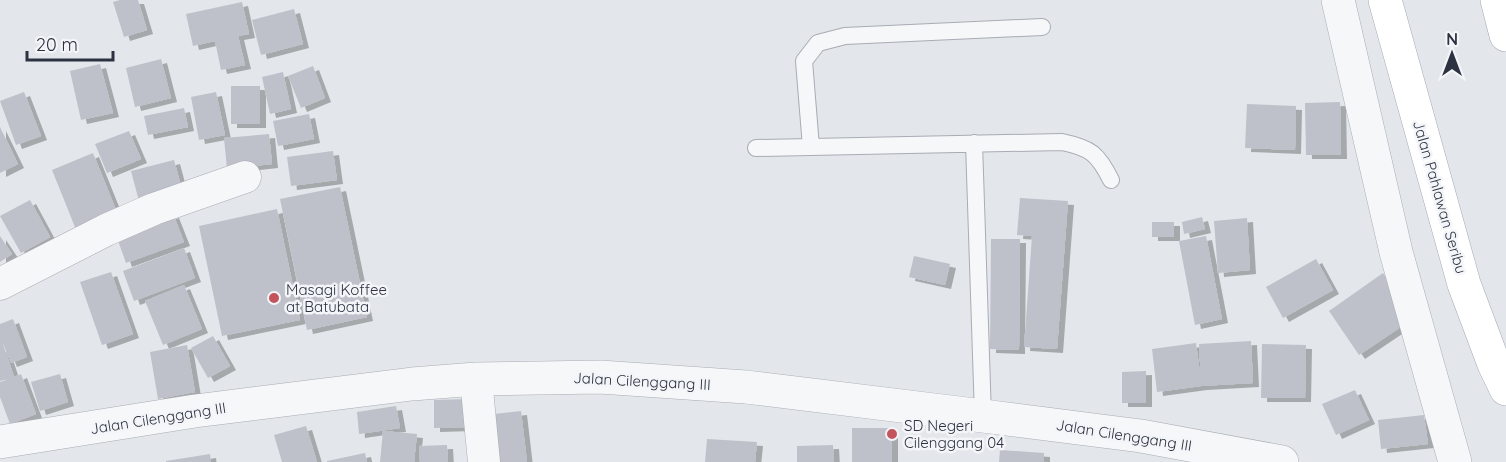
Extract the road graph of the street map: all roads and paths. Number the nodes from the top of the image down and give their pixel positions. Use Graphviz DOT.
graph roads {
  1 [pos="1338,0"];
  2 [pos="1385,0"];
  3 [pos="1497,0"];
  4 [pos="1042,27"];
  5 [pos="1506,35"];
  6 [pos="974,142"];
  7 [pos="811,147"];
  8 [pos="756,148"];
  9 [pos="245,177"];
  10 [pos="1111,180"];
  11 [pos="0,284"];
  12 [pos="476,379"];
  13 [pos="1506,389"];
  14 [pos="983,416"];
  15 [pos="0,442"];
  16 [pos="484,462"];
  17 [pos="1282,462"];
  18 [pos="1455,462"];
  1 -- 18 [label="street"];
  2 -- 13 [label="main road, Jalan Pahlawan Seribu"];
  3 -- 5 [label="main road"];
  4 -- 7 [label="lane"];
  6 -- 7 [label="lane"];
  6 -- 10 [label="lane"];
  6 -- 14 [label="lane"];
  7 -- 8 [label="lane"];
  9 -- 11 [label="street"];
  12 -- 14 [label="street, Jalan Cilenggang III"];
  12 -- 15 [label="street, Jalan Cilenggang III"];
  12 -- 16 [label="street"];
  14 -- 17 [label="street, Jalan Cilenggang III"];
}
